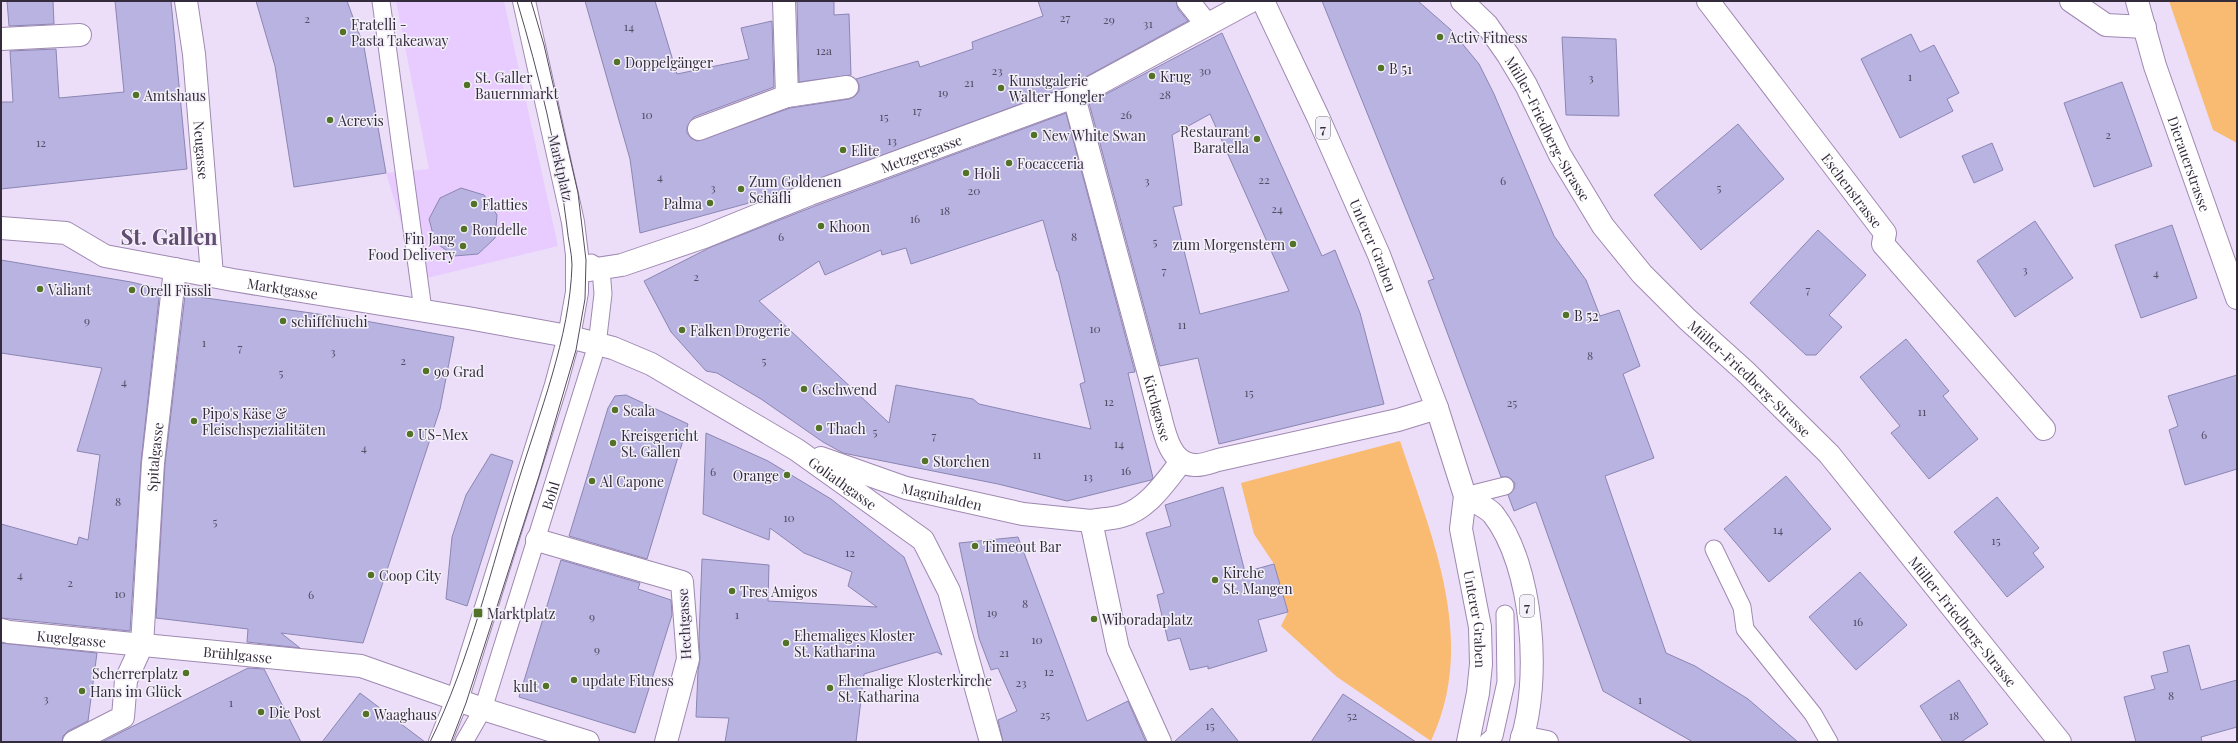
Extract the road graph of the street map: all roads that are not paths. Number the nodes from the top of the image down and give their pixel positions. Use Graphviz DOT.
graph roads {
  1 [pos="186,1"];
  2 [pos="381,1"];
  3 [pos="524,1"];
  4 [pos="784,1"];
  5 [pos="1188,1"];
  6 [pos="1251,1"];
  7 [pos="1263,1"];
  8 [pos="1462,1"];
  9 [pos="1708,1"];
  10 [pos="2071,1"];
  11 [pos="2137,1"];
  12 [pos="1207,25"];
  13 [pos="2145,28"];
  14 [pos="80,34"];
  15 [pos="1,39"];
  16 [pos="847,88"];
  17 [pos="787,96"];
  18 [pos="1074,97"];
  19 [pos="699,129"];
  20 [pos="1,228"];
  21 [pos="577,264"];
  22 [pos="175,269"];
  23 [pos="601,269"];
  24 [pos="212,275"];
  25 [pos="2237,298"];
  26 [pos="423,310"];
  27 [pos="569,337"];
  28 [pos="597,344"];
  29 [pos="1437,408"];
  30 [pos="2044,429"];
  31 [pos="797,450"];
  32 [pos="1181,462"];
  33 [pos="1505,486"];
  34 [pos="1465,496"];
  35 [pos="1091,521"];
  36 [pos="537,540"];
  37 [pos="1714,549"];
  38 [pos="1505,614"];
  39 [pos="1,630"];
  40 [pos="142,645"];
  41 [pos="457,700"];
  42 [pos="483,709"];
  43 [pos="1522,740"];
  44 [pos="74,742"];
  45 [pos="440,742"];
  46 [pos="464,742"];
  47 [pos="588,742"];
  48 [pos="666,742"];
  49 [pos="991,742"];
  50 [pos="1160,742"];
  51 [pos="1468,742"];
  52 [pos="1487,742"];
  53 [pos="1547,742"];
  54 [pos="1829,742"];
  55 [pos="2060,742"];
  1 -- 24 [label="street, Neugasse"];
  2 -- 26 [label="lane"];
  3 -- 21 [label="street, Marktplatz"];
  4 -- 17 [label="street"];
  5 -- 12 [label="street"];
  6 -- 12 [label="street, Metzgergasse"];
  7 -- 29 [label="street, Unterer Graben / 7"];
  8 -- 55 [label="street, Müller-Friedberg-Strasse"];
  9 -- 30 [label="street, Eschenstrasse"];
  10 -- 13 [label="street"];
  11 -- 13 [label="street, Dierauerstrasse"];
  12 -- 18 [label="street, Metzgergasse"];
  13 -- 25 [label="street, Dierauerstrasse"];
  14 -- 15 [label="street"];
  16 -- 17 [label="street"];
  17 -- 19 [label="street"];
  18 -- 23 [label="street, Metzgergasse"];
  18 -- 32 [label="street, Kirchgasse"];
  20 -- 22 [label="street, Marktgasse"];
  21 -- 23 [label="street, Metzgergasse"];
  21 -- 27 [label="street, Marktplatz"];
  22 -- 24 [label="street, Marktgasse"];
  22 -- 40 [label="street, Spitalgasse"];
  23 -- 28 [label="lane, Bohl"];
  24 -- 26 [label="street, Marktgasse"];
  26 -- 27 [label="street, Marktgasse"];
  27 -- 28 [label="street, Goliathgasse"];
  27 -- 41 [label="street, Bohl"];
  28 -- 31 [label="street, Goliathgasse"];
  28 -- 36 [label="lane, Bohl"];
  29 -- 32 [label="street"];
  29 -- 34 [label="street, Unterer Graben / 7"];
  31 -- 35 [label="street, Magnihalden"];
  31 -- 49 [label="street, Goliathgasse"];
  32 -- 35 [label="street, Magnihalden"];
  33 -- 34 [label="lane"];
  34 -- 43 [label="street, 7"];
  34 -- 51 [label="street, Unterer Graben / 7"];
  35 -- 50 [label="street"];
  36 -- 42 [label="lane, Bohl"];
  36 -- 48 [label="street, Hechtgasse"];
  37 -- 54 [label="lane"];
  38 -- 52 [label="lane"];
  39 -- 40 [label="street, Kugelgasse"];
  40 -- 41 [label="street, Brühlgasse"];
  40 -- 44 [label="street"];
  41 -- 42 [label="street, Brühlgasse"];
  41 -- 45 [label="street, Bohl"];
  42 -- 46 [label="lane, Bohl"];
  42 -- 47 [label="street, Brühlgasse"];
  43 -- 53 [label="street"];
}
